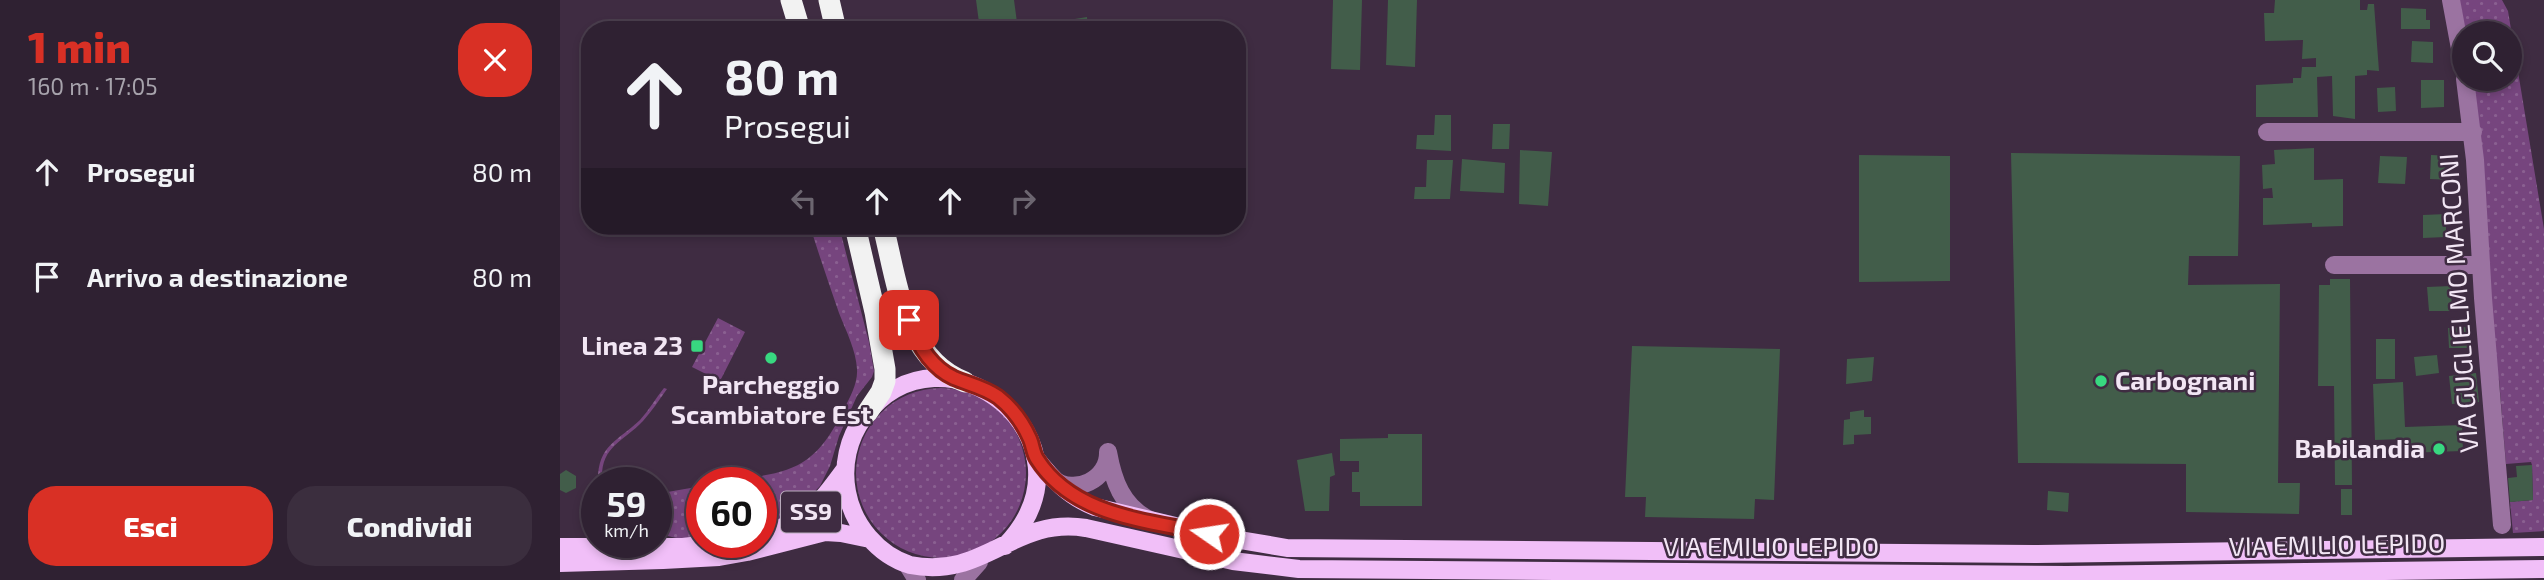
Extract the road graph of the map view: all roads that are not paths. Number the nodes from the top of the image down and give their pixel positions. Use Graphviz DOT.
graph roads {
  1 [pos="791,0"];
  2 [pos="829,0"];
  3 [pos="2451,0"];
  4 [pos="797,21"];
  5 [pos="834,21"];
  6 [pos="2455,21"];
  7 [pos="2467,91"];
  8 [pos="2267,132"];
  9 [pos="2473,132"];
  10 [pos="857,235"];
  11 [pos="885,235"];
  12 [pos="2334,265"];
  13 [pos="2481,265"];
  14 [pos="965,382"];
  15 [pos="867,413"];
  16 [pos="1035,457"];
  17 [pos="845,469"];
  18 [pos="1053,479"];
  19 [pos="1160,523"];
  20 [pos="2502,525"];
  21 [pos="777,530"];
  22 [pos="870,539"];
  23 [pos="1005,546"];
  24 [pos="560,547"];
  25 [pos="581,547"];
  26 [pos="2544,547"];
  27 [pos="560,555"];
  28 [pos="581,555"];
  29 [pos="560,562"];
  30 [pos="979,562"];
  31 [pos="906,564"];
  32 [pos="2544,569"];
  33 [pos="2296,572"];
  34 [pos="1271,574"];
  35 [pos="1801,577"];
  36 [pos="918,580"];
  37 [pos="963,580"];
  38 [pos="2341,580"];
  1 -- 4 [label="highway"];
  2 -- 5 [label="highway"];
  3 -- 6 [label="street"];
  7 -- 9 [label="street, VIA GUGLIELMO MARCONI"];
  8 -- 9 [label="street"];
  9 -- 13 [label="street, VIA GUGLIELMO MARCONI"];
  10 -- 15 [label="highway"];
  11 -- 14 [label="highway"];
  12 -- 13 [label="street"];
  13 -- 20 [label="street, VIA GUGLIELMO MARCONI"];
  14 -- 15 [label="main road, SS9"];
  14 -- 16 [label="main road, SS9"];
  15 -- 17 [label="main road, SS9"];
  16 -- 18 [label="main road, VIA EMILIO LEPIDO / SS9"];
  16 -- 23 [label="main road, SS9"];
  17 -- 21 [label="main road, SS9"];
  17 -- 22 [label="main road, SS9"];
  18 -- 19 [label="main road, VIA EMILIO LEPIDO / SS9"];
  18 -- 19 [label="street, VIA EMILIO LEPIDO"];
  19 -- 26 [label="main road, VIA EMILIO LEPIDO / SS9"];
  22 -- 29 [label="main road, SS9"];
  22 -- 31 [label="main road, SS9"];
  23 -- 30 [label="main road, SS9"];
  23 -- 34 [label="main road, VIA EMILIO LEPIDO / SS9"];
  24 -- 25 [label="main road"];
  27 -- 28 [label="main road"];
  30 -- 31 [label="main road, SS9"];
  30 -- 37 [label="street"];
  31 -- 36 [label="street"];
  32 -- 33 [label="main road, VIA EMILIO LEPIDO / SS9"];
  33 -- 35 [label="main road, VIA EMILIO LEPIDO / SS9"];
  33 -- 38 [label="street"];
  34 -- 35 [label="main road, VIA EMILIO LEPIDO / SS9"];
}
